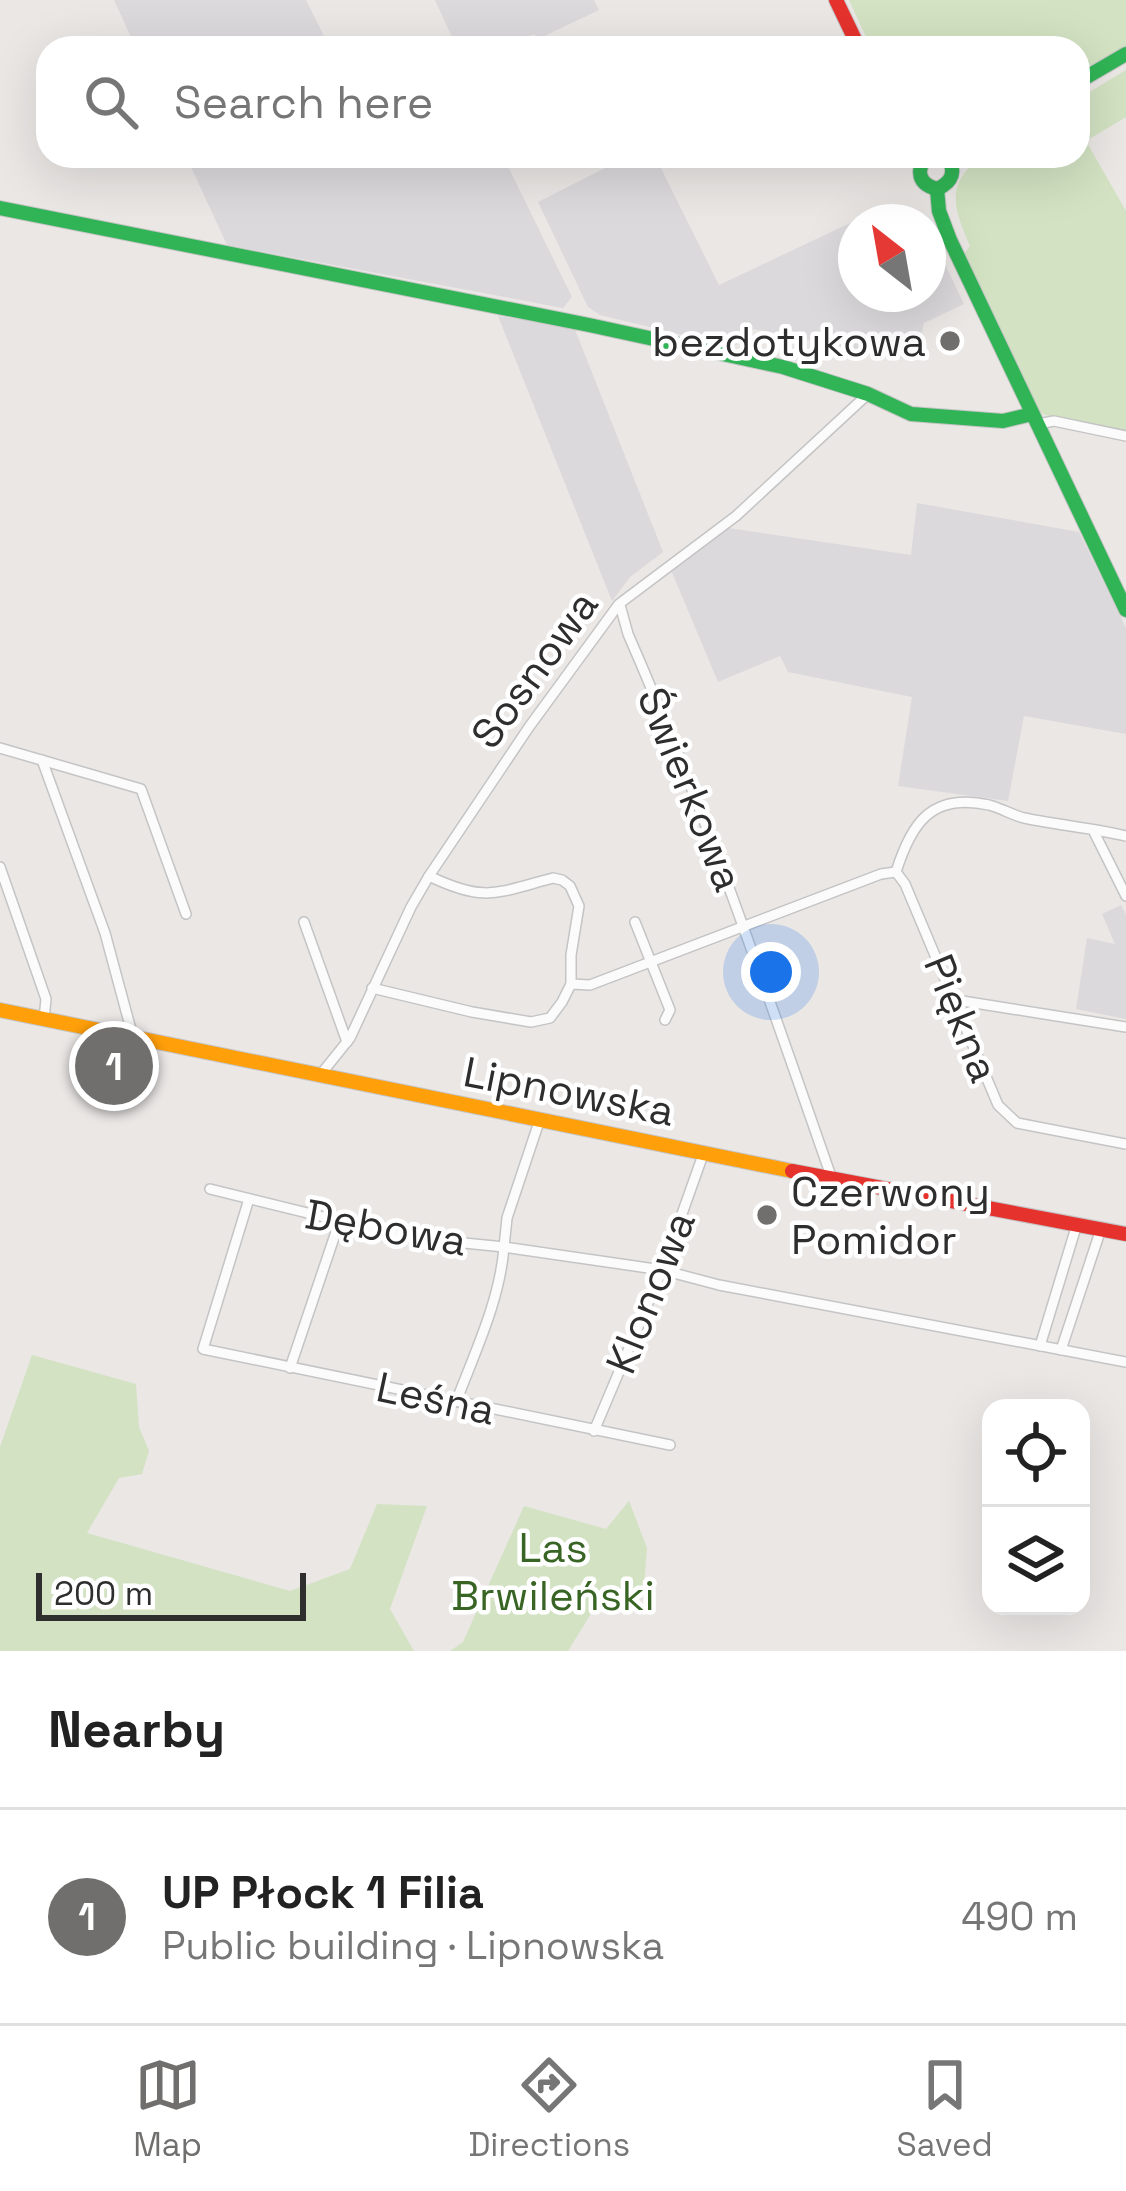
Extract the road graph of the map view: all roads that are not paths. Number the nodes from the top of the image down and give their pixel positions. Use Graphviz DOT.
graph roads {
  1 [pos="836,0"];
  2 [pos="853,36"];
  3 [pos="1126,54"];
  4 [pos="1090,75"];
  5 [pos="919,168"];
  6 [pos="953,168"];
  7 [pos="937,189"];
  8 [pos="0,208"];
  9 [pos="868,394"];
  10 [pos="1035,419"];
  11 [pos="1126,436"];
  12 [pos="620,604"];
  13 [pos="1126,610"];
  14 [pos="0,748"];
  15 [pos="43,760"];
  16 [pos="1093,830"];
  17 [pos="1126,836"];
  18 [pos="0,867"];
  19 [pos="896,872"];
  20 [pos="429,876"];
  21 [pos="1126,896"];
  22 [pos="186,914"];
  23 [pos="304,922"];
  24 [pos="634,922"];
  25 [pos="745,925"];
  26 [pos="650,962"];
  27 [pos="571,984"];
  28 [pos="372,988"];
  29 [pos="956,1000"];
  30 [pos="0,1010"];
  31 [pos="44,1019"];
  32 [pos="665,1020"];
  33 [pos="1126,1027"];
  34 [pos="133,1036"];
  35 [pos="347,1042"];
  36 [pos="321,1074"];
  37 [pos="540,1119"];
  38 [pos="1126,1144"];
  39 [pos="704,1152"];
  40 [pos="832,1179"];
  41 [pos="210,1190"];
  42 [pos="249,1199"];
  43 [pos="339,1223"];
  44 [pos="1077,1224"];
  45 [pos="1102,1229"];
  46 [pos="1126,1234"];
  47 [pos="504,1247"];
  48 [pos="662,1270"];
  49 [pos="1040,1346"];
  50 [pos="1061,1349"];
  51 [pos="1126,1362"];
  52 [pos="290,1368"];
  53 [pos="456,1402"];
  54 [pos="594,1431"];
  55 [pos="670,1445"];
  1 -- 2 [label="main road"];
  3 -- 4 [label="main road"];
  5 -- 7 [label="main road"];
  6 -- 7 [label="main road"];
  7 -- 10 [label="main road"];
  8 -- 9 [label="main road"];
  9 -- 10 [label="main road"];
  9 -- 12 [label="street, Sosnowa"];
  10 -- 11 [label="street"];
  10 -- 13 [label="main road"];
  12 -- 20 [label="street, Sosnowa"];
  12 -- 25 [label="street, Świerkowa"];
  14 -- 15 [label="street"];
  15 -- 22 [label="street"];
  15 -- 34 [label="street"];
  16 -- 17 [label="street"];
  16 -- 19 [label="street"];
  16 -- 21 [label="street"];
  18 -- 31 [label="street"];
  19 -- 25 [label="street"];
  19 -- 29 [label="street, Piękna"];
  20 -- 27 [label="street"];
  20 -- 28 [label="street, Sosnowa"];
  23 -- 35 [label="street"];
  24 -- 26 [label="street"];
  25 -- 26 [label="street"];
  25 -- 40 [label="street, Świerkowa"];
  26 -- 27 [label="street"];
  26 -- 32 [label="street"];
  27 -- 28 [label="street"];
  28 -- 35 [label="street, Sosnowa"];
  29 -- 33 [label="street"];
  29 -- 38 [label="street, Piękna"];
  30 -- 31 [label="main road, Lipnowska"];
  31 -- 34 [label="main road, Lipnowska"];
  34 -- 36 [label="main road, Lipnowska"];
  35 -- 36 [label="street, Sosnowa"];
  36 -- 37 [label="main road, Lipnowska"];
  37 -- 39 [label="main road, Lipnowska"];
  37 -- 47 [label="street, Dębowa"];
  39 -- 40 [label="main road, Lipnowska"];
  39 -- 48 [label="street, Klonowa"];
  40 -- 44 [label="main road, Lipnowska"];
  41 -- 42 [label="street, Dębowa"];
  42 -- 43 [label="street, Dębowa"];
  42 -- 52 [label="street, Leśna"];
  43 -- 47 [label="street, Dębowa"];
  43 -- 52 [label="street"];
  44 -- 45 [label="main road, Lipnowska"];
  44 -- 49 [label="street"];
  45 -- 46 [label="main road, Lipnowska"];
  45 -- 50 [label="street"];
  47 -- 48 [label="street"];
  47 -- 53 [label="street"];
  48 -- 49 [label="street"];
  48 -- 54 [label="street, Klonowa"];
  49 -- 50 [label="street"];
  50 -- 51 [label="street"];
  52 -- 53 [label="street, Leśna"];
  53 -- 54 [label="street, Leśna"];
  54 -- 55 [label="street, Leśna"];
}
